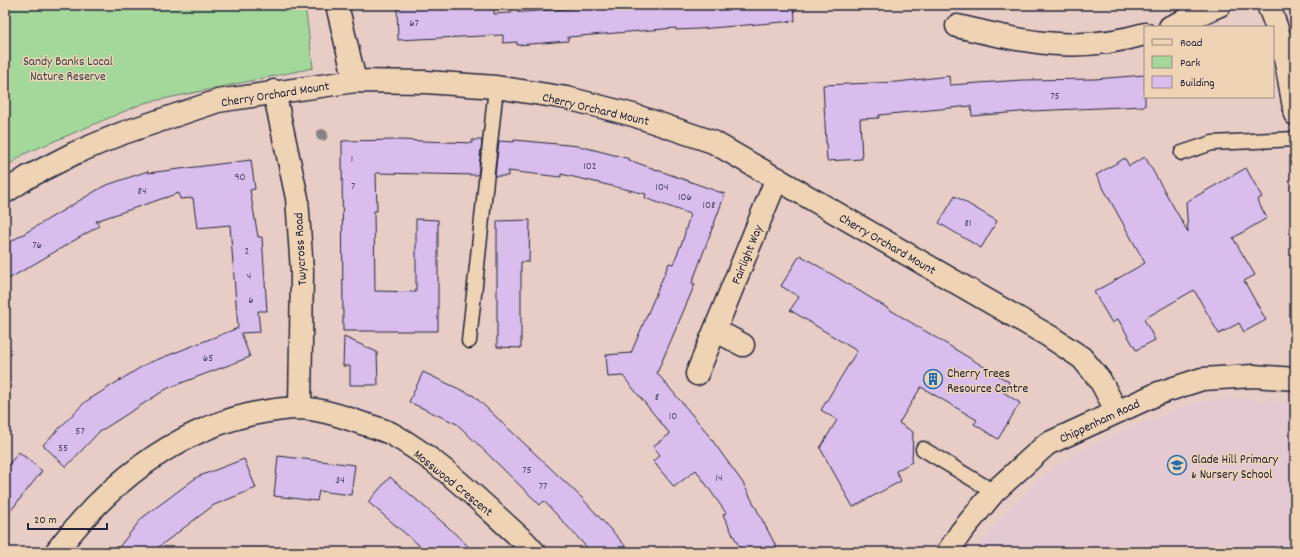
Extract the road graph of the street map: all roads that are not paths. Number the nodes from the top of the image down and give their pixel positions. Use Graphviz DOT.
graph roads {
  1 [pos="337,5"];
  2 [pos="1220,5"];
  3 [pos="1268,5"];
  4 [pos="957,26"];
  5 [pos="1172,26"];
  6 [pos="1144,34"];
  7 [pos="355,81"];
  8 [pos="496,87"];
  9 [pos="274,91"];
  10 [pos="1295,114"];
  11 [pos="1295,139"];
  12 [pos="1182,153"];
  13 [pos="777,178"];
  14 [pos="5,192"];
  15 [pos="715,330"];
  16 [pos="470,341"];
  17 [pos="743,345"];
  18 [pos="697,374"];
  19 [pos="1295,380"];
  20 [pos="300,408"];
  21 [pos="1117,412"];
  22 [pos="923,449"];
  23 [pos="994,492"];
  24 [pos="56,552"];
  25 [pos="534,552"];
  26 [pos="948,552"];
  1 -- 7 [label="street"];
  2 -- 5 [label="street"];
  3 -- 10 [label="street"];
  4 -- 6 [label="street"];
  7 -- 8 [label="street, Cherry Orchard Mount"];
  7 -- 9 [label="street, Cherry Orchard Mount"];
  8 -- 13 [label="street, Cherry Orchard Mount"];
  8 -- 16 [label="lane"];
  9 -- 14 [label="street, Cherry Orchard Mount"];
  9 -- 20 [label="street, Twycross Road"];
  11 -- 12 [label="lane"];
  13 -- 15 [label="street, Fairlight Way"];
  13 -- 21 [label="street, Cherry Orchard Mount"];
  15 -- 17 [label="street"];
  15 -- 18 [label="street, Fairlight Way"];
  19 -- 21 [label="street, Chippenham Road"];
  20 -- 24 [label="street, Mosswood Crescent"];
  20 -- 25 [label="street, Mosswood Crescent"];
  21 -- 23 [label="street, Chippenham Road"];
  22 -- 23 [label="lane"];
  23 -- 26 [label="street, Chippenham Road"];
}
